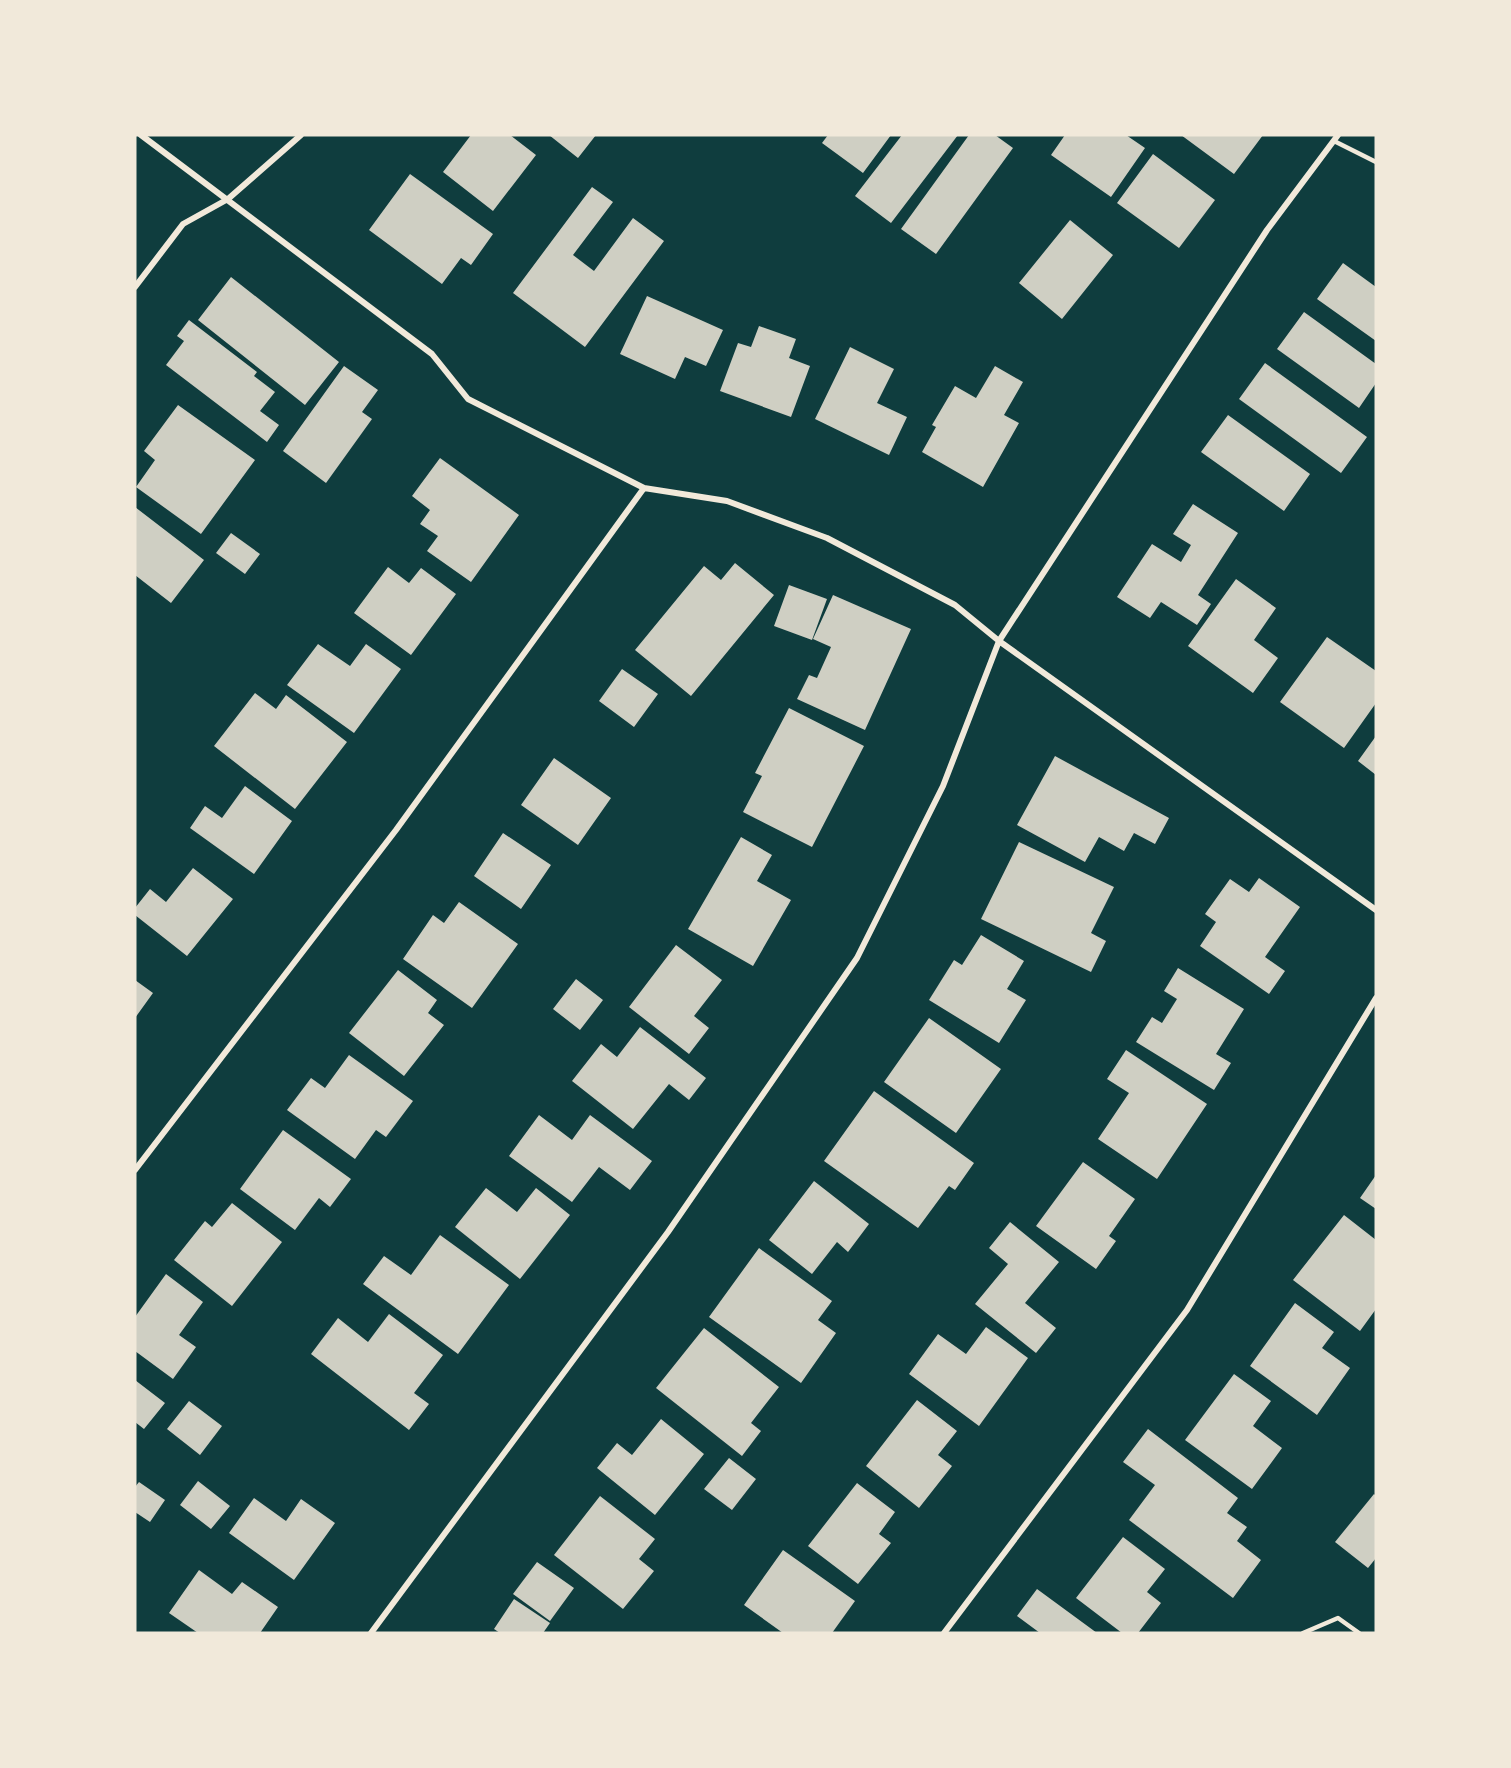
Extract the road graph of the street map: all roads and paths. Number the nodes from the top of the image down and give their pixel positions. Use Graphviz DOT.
graph roads {
  1 [pos="141,135"];
  2 [pos="301,135"];
  3 [pos="1336,138"];
  4 [pos="1376,162"];
  5 [pos="228,199"];
  6 [pos="135,287"];
  7 [pos="644,488"];
  8 [pos="999,641"];
  9 [pos="1376,910"];
  10 [pos="1376,998"];
  11 [pos="135,1170"];
  12 [pos="371,1633"];
  13 [pos="944,1633"];
  14 [pos="1303,1633"];
  15 [pos="1359,1633"];
  1 -- 5 [label="street"];
  2 -- 5 [label="street"];
  3 -- 4 [label="lane"];
  3 -- 8 [label="street"];
  5 -- 6 [label="street"];
  5 -- 7 [label="street"];
  7 -- 8 [label="street"];
  7 -- 11 [label="street"];
  8 -- 9 [label="street"];
  8 -- 12 [label="street"];
  10 -- 13 [label="street"];
  14 -- 15 [label="lane"];
}
